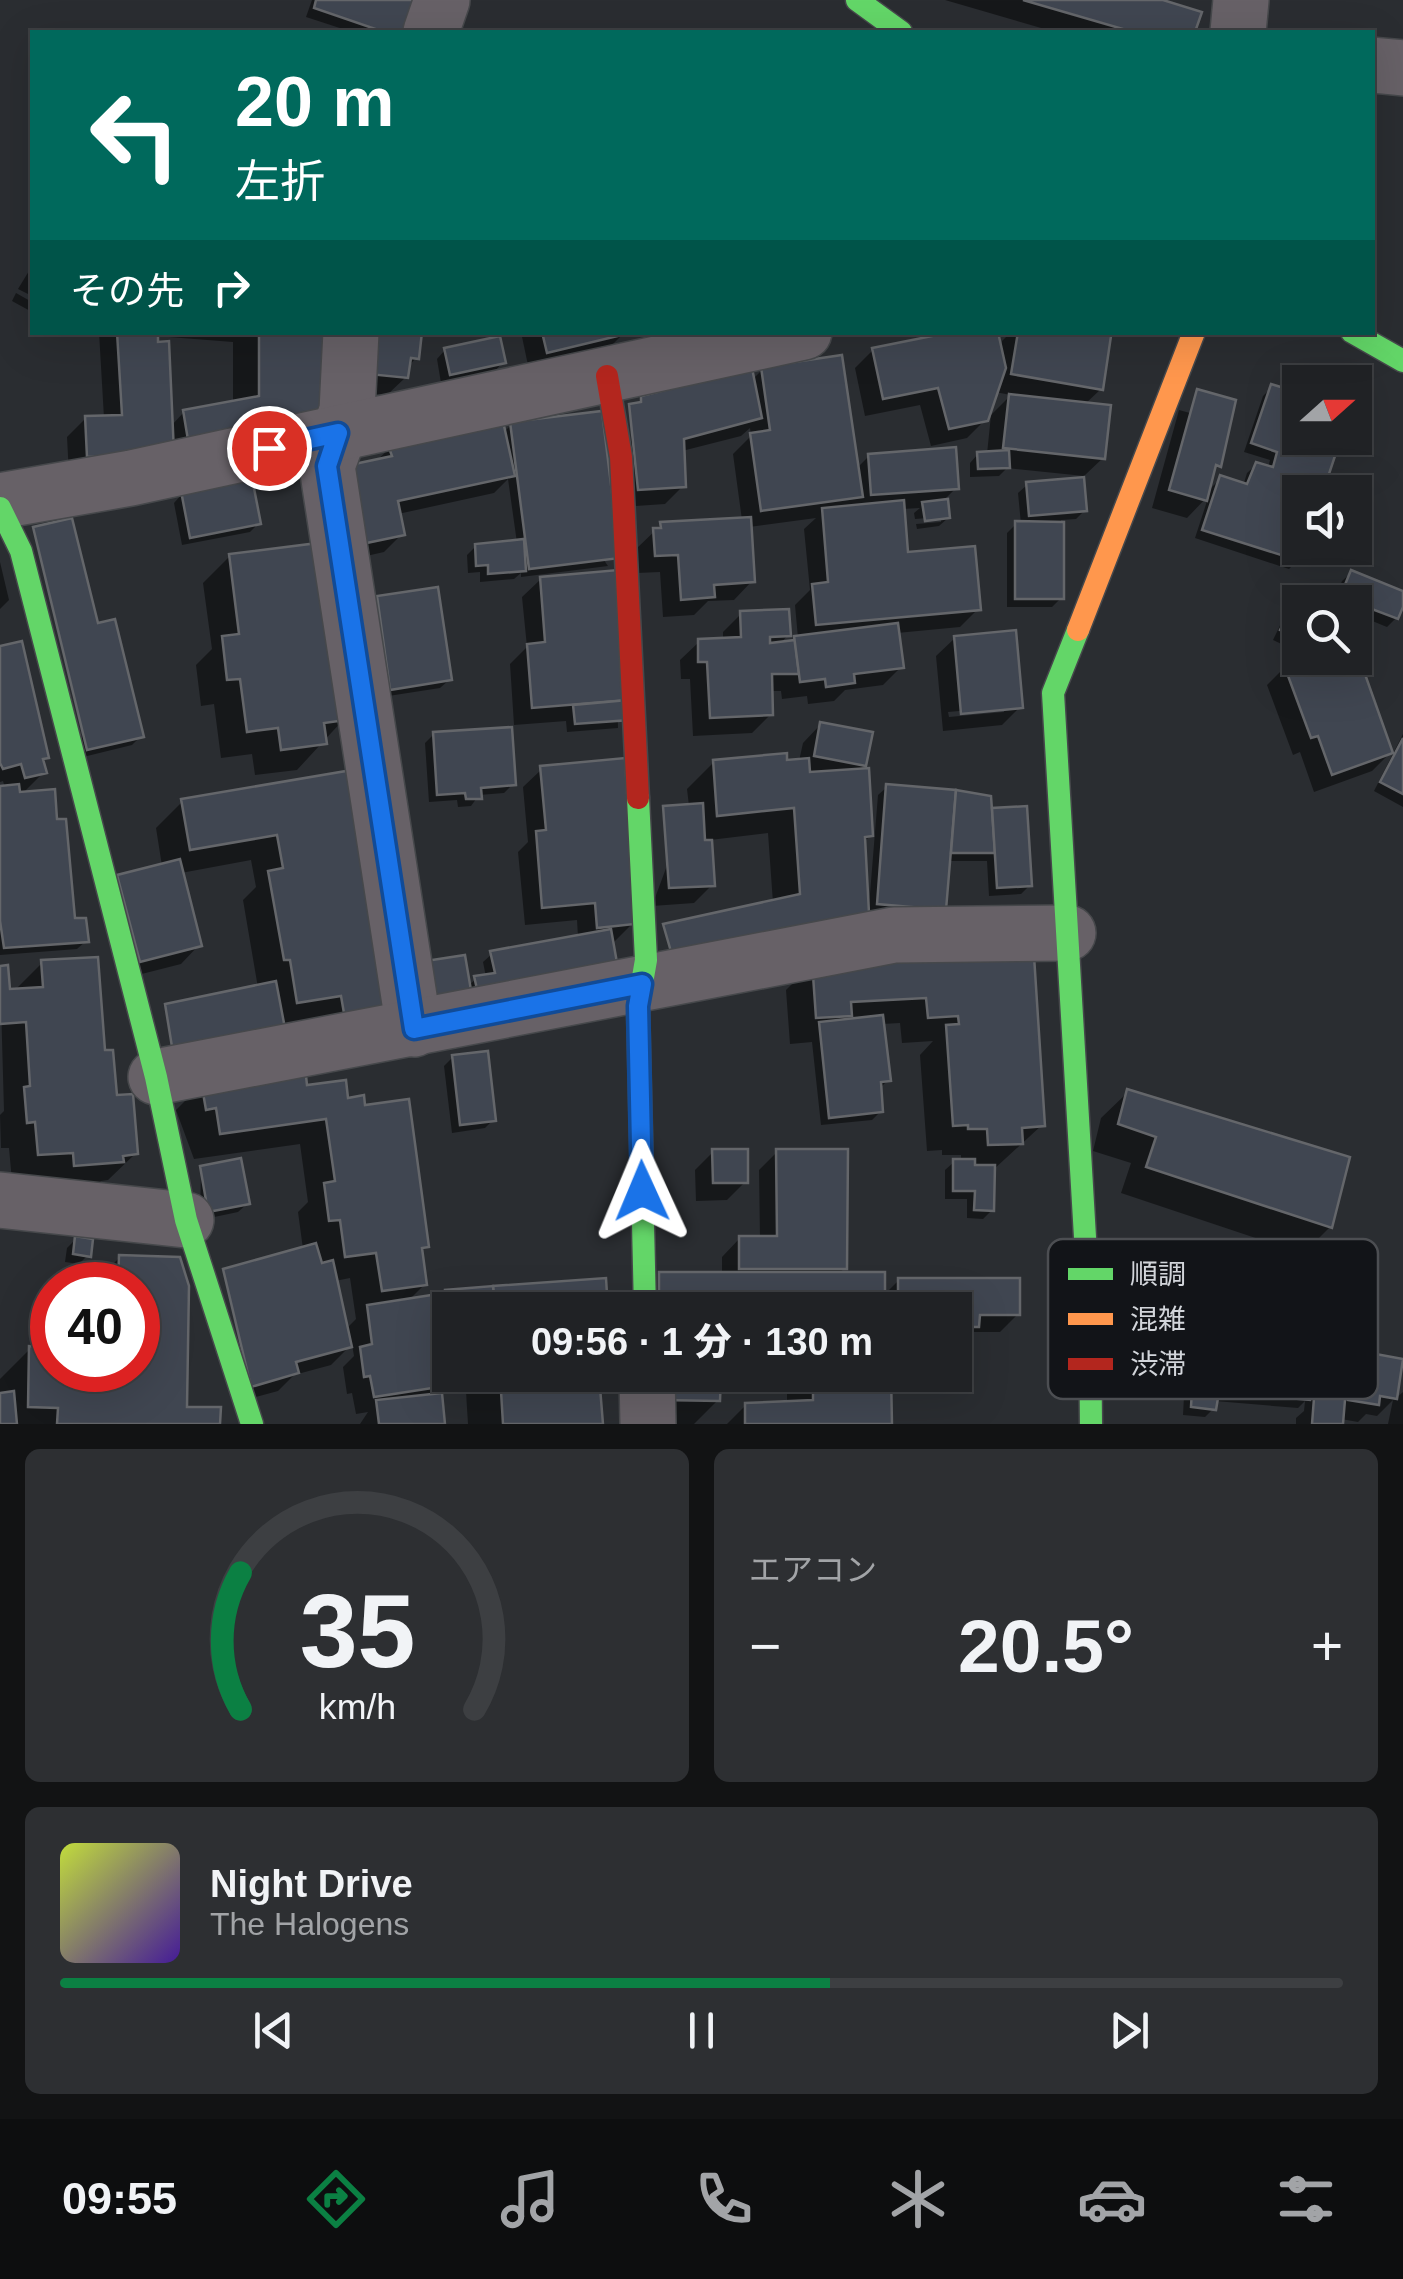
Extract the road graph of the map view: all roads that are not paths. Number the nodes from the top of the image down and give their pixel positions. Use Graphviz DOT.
graph roads {
  1 [pos="442,0"];
  2 [pos="857,0"];
  3 [pos="1241,0"];
  4 [pos="432,30"];
  5 [pos="898,30"];
  6 [pos="1238,30"];
  7 [pos="1375,65"];
  8 [pos="1403,68"];
  9 [pos="351,335"];
  10 [pos="790,335"];
  11 [pos="1193,335"];
  12 [pos="1357,335"];
  13 [pos="1403,361"];
  14 [pos="606,376"];
  15 [pos="338,433"];
  16 [pos="0,505"];
  17 [pos="1068,933"];
  18 [pos="642,984"];
  19 [pos="414,1029"];
  20 [pos="156,1078"];
  21 [pos="0,1200"];
  22 [pos="186,1220"];
  23 [pos="1085,1239"];
  24 [pos="645,1292"];
  25 [pos="647,1392"];
  26 [pos="1091,1399"];
  27 [pos="252,1424"];
  28 [pos="648,1424"];
  29 [pos="1091,1424"];
  1 -- 4 [label="street"];
  2 -- 5 [label="street"];
  3 -- 6 [label="street"];
  7 -- 8 [label="street"];
  9 -- 15 [label="street"];
  10 -- 14 [label="street"];
  11 -- 17 [label="street"];
  12 -- 13 [label="street"];
  14 -- 15 [label="street"];
  14 -- 18 [label="street"];
  15 -- 16 [label="street"];
  15 -- 19 [label="street"];
  16 -- 20 [label="street"];
  17 -- 18 [label="street"];
  17 -- 23 [label="street"];
  18 -- 19 [label="street"];
  18 -- 24 [label="street"];
  19 -- 20 [label="street"];
  20 -- 22 [label="street"];
  21 -- 22 [label="street"];
  22 -- 27 [label="street"];
  25 -- 28 [label="street"];
  26 -- 29 [label="street"];
}
